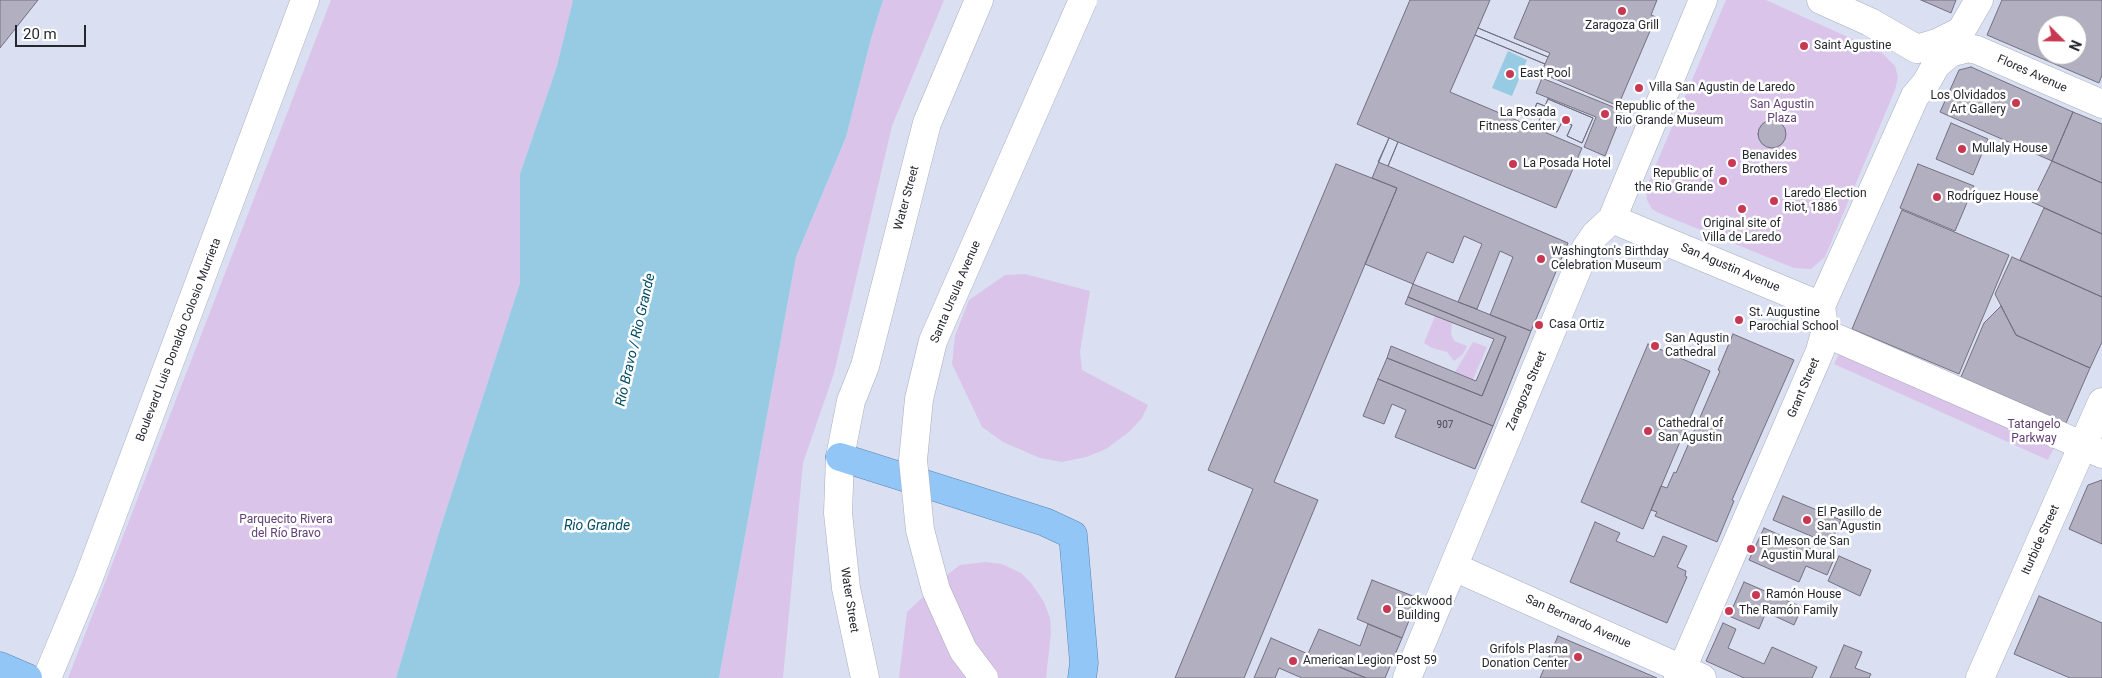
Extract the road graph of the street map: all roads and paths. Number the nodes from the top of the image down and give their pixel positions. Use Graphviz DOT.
graph roads {
  1 [pos="305,0"];
  2 [pos="961,0"];
  3 [pos="979,0"];
  4 [pos="1083,0"];
  5 [pos="1703,0"];
  6 [pos="1821,0"];
  7 [pos="1979,0"];
  8 [pos="1961,40"];
  9 [pos="1917,49"];
  10 [pos="1915,96"];
  11 [pos="2102,104"];
  12 [pos="1612,218"];
  13 [pos="1821,306"];
  14 [pos="1825,333"];
  15 [pos="851,401"];
  16 [pos="2102,402"];
  17 [pos="2092,450"];
  18 [pos="840,457"];
  19 [pos="1454,567"];
  20 [pos="0,666"];
  21 [pos="1688,675"];
  22 [pos="28,678"];
  23 [pos="47,678"];
  24 [pos="865,678"];
  25 [pos="984,678"];
  26 [pos="1082,678"];
  27 [pos="1407,678"];
  28 [pos="1980,678"];
  1 -- 23 [label="street, Boulevard Luis Donaldo Colosio Murrieta"];
  2 -- 15 [label="street, Water Street"];
  3 -- 15 [label="street, Water Street"];
  4 -- 25 [label="street, Santa Ursula Avenue, bridge"];
  5 -- 12 [label="street, Zaragoza Street"];
  6 -- 9 [label="street"];
  7 -- 8 [label="street"];
  8 -- 9 [label="street"];
  8 -- 10 [label="street"];
  8 -- 11 [label="street, Flores Avenue"];
  9 -- 10 [label="street"];
  10 -- 13 [label="street"];
  12 -- 13 [label="street, San Agustin Avenue"];
  12 -- 19 [label="street, Zaragoza Street"];
  13 -- 14 [label="street, Grant Street"];
  14 -- 17 [label="street"];
  14 -- 21 [label="street, Grant Street"];
  15 -- 18 [label="street, Water Street"];
  16 -- 17 [label="street, Iturbide Street"];
  17 -- 28 [label="street, Iturbide Street"];
  18 -- 24 [label="street, Water Street"];
  18 -- 26 [label="highway"];
  19 -- 21 [label="street, San Bernardo Avenue"];
  19 -- 27 [label="street, Zaragoza Street"];
  20 -- 22 [label="highway"];
}
